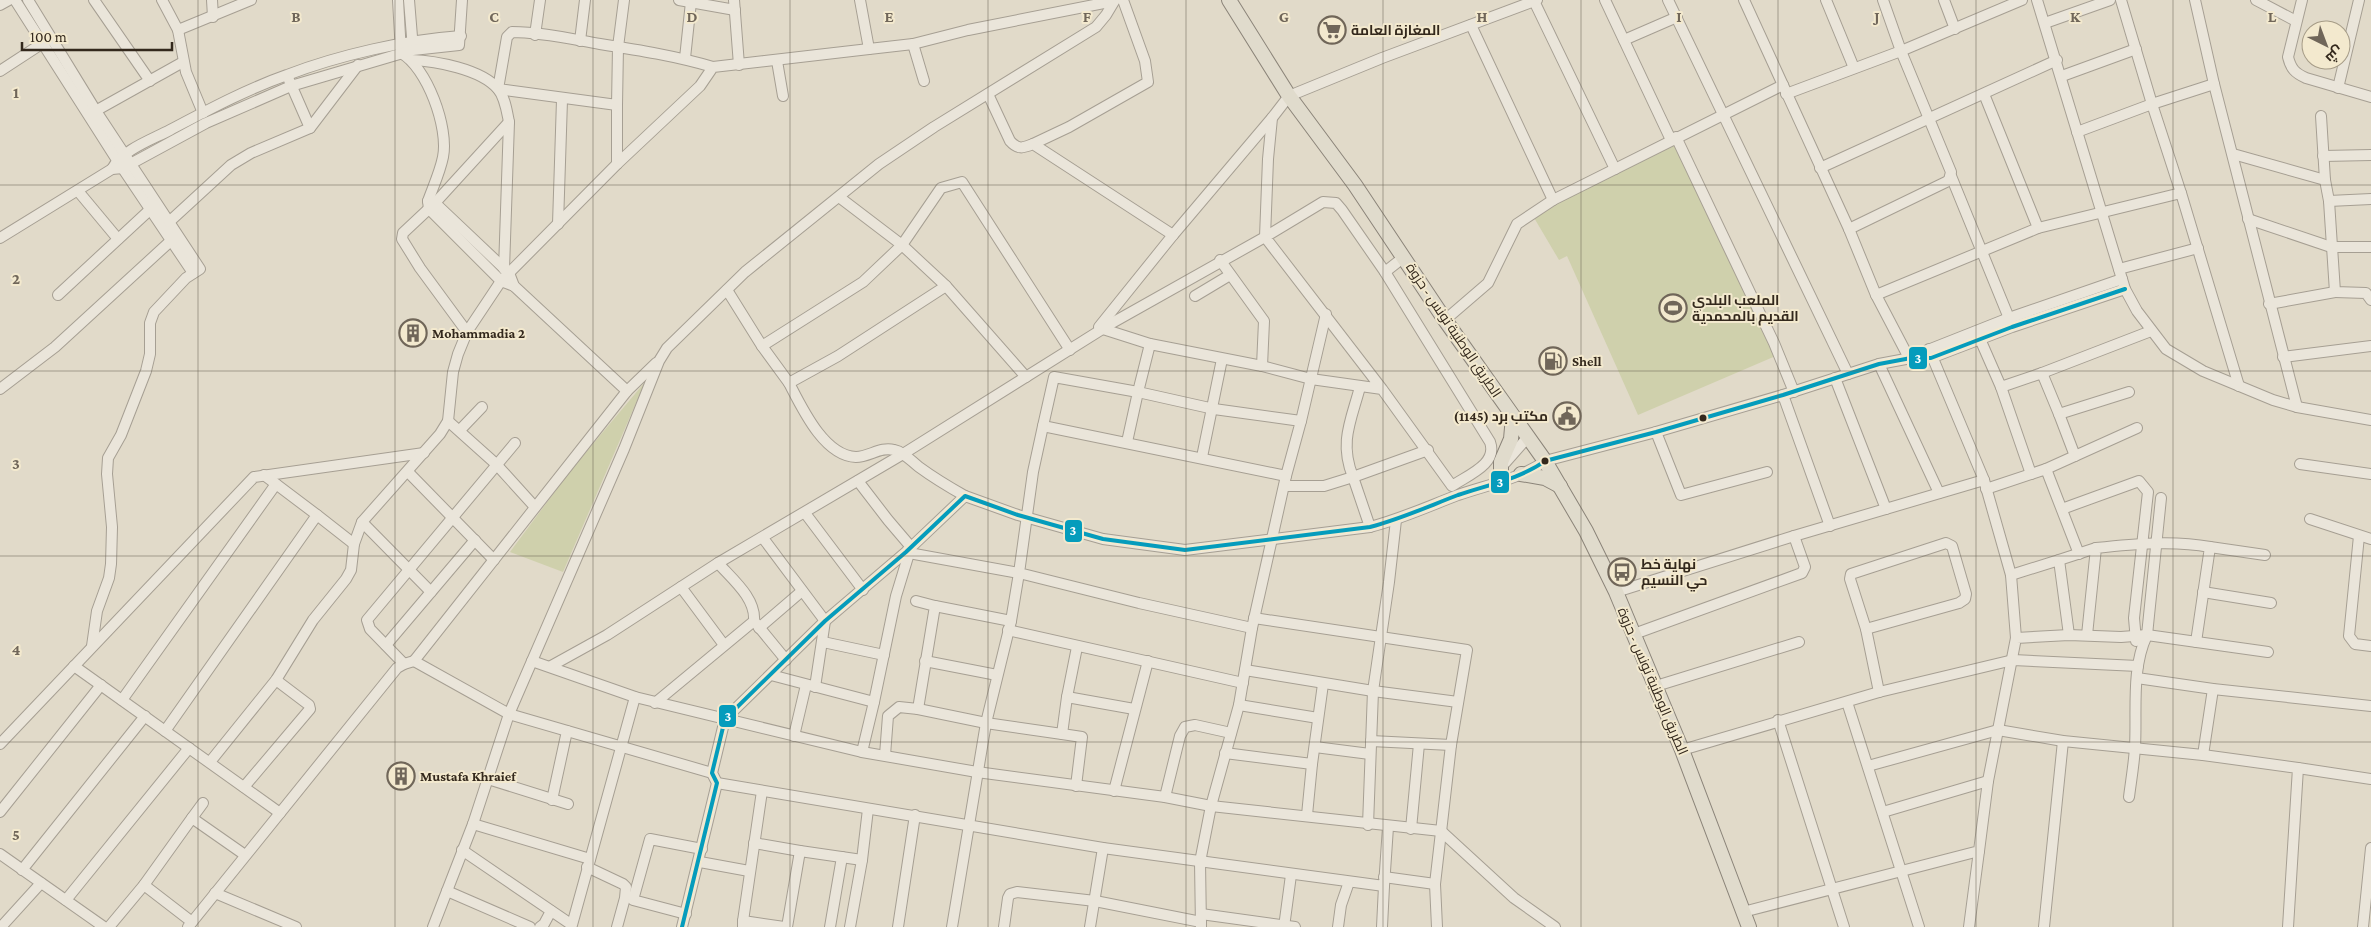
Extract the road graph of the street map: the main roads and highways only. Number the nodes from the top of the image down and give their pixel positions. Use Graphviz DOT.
graph roads {
  1 [pos="1230,0"];
  2 [pos="1513,417"];
  3 [pos="1521,474"];
  4 [pos="1499,477"];
  5 [pos="1560,486"];
  6 [pos="1749,927"];
  1 -- 2 [label="main road, الطريق الوطنية تونس - حزوة"];
  2 -- 4 [label="main road"];
  2 -- 5 [label="main road, الطريق الوطنية تونس - حزوة"];
  3 -- 5 [label="main road"];
  5 -- 6 [label="main road, الطريق الوطنية تونس - حزوة"];
}
